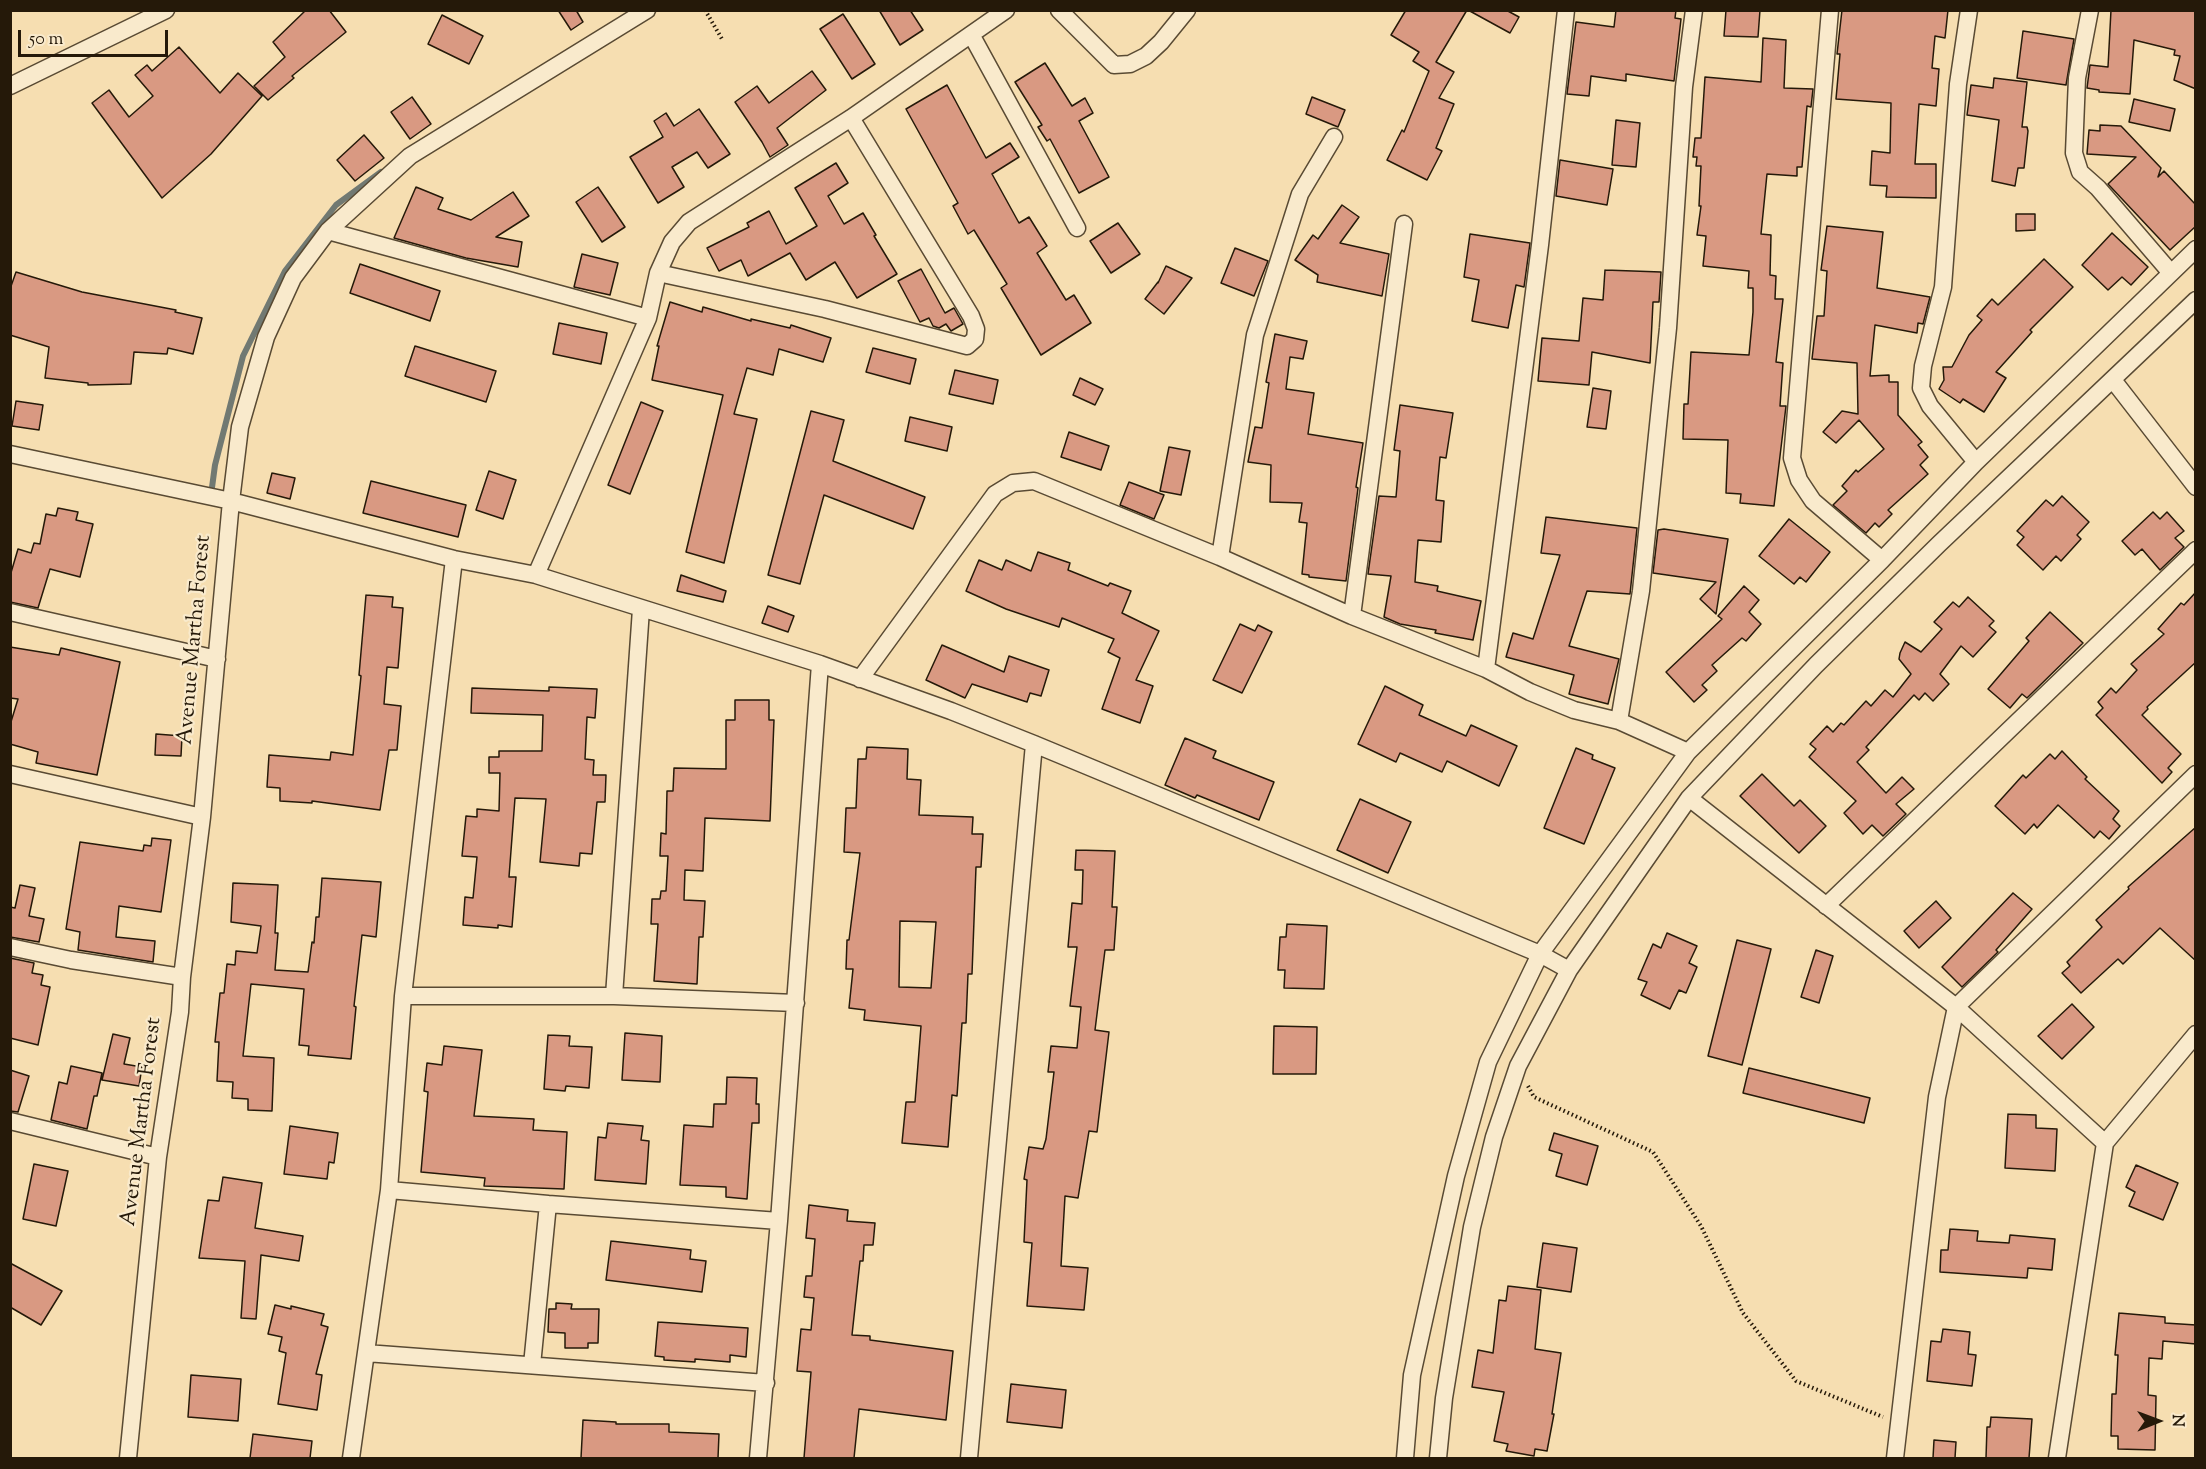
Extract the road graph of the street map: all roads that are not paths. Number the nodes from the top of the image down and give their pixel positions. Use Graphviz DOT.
graph roads {
  1 [pos="166,10"];
  2 [pos="647,10"];
  3 [pos="1006,10"];
  4 [pos="1059,10"];
  5 [pos="1186,10"];
  6 [pos="1566,10"];
  7 [pos="1694,10"];
  8 [pos="1830,10"];
  9 [pos="1969,10"];
  10 [pos="2090,10"];
  11 [pos="972,36"];
  12 [pos="10,86"];
  13 [pos="851,118"];
  14 [pos="1334,137"];
  15 [pos="1404,224"];
  16 [pos="1077,228"];
  17 [pos="328,231"];
  18 [pos="2196,249"];
  19 [pos="658,273"];
  20 [pos="2171,273"];
  21 [pos="2196,300"];
  22 [pos="648,318"];
  23 [pos="2113,380"];
  24 [pos="10,454"];
  25 [pos="1976,462"];
  26 [pos="2196,487"];
  27 [pos="231,501"];
  28 [pos="2196,550"];
  29 [pos="1220,557"];
  30 [pos="454,559"];
  31 [pos="1882,560"];
  32 [pos="537,575"];
  33 [pos="641,609"];
  34 [pos="10,612"];
  35 [pos="1352,615"];
  36 [pos="217,659"];
  37 [pos="820,664"];
  38 [pos="1486,669"];
  39 [pos="860,679"];
  40 [pos="1618,721"];
  41 [pos="1034,744"];
  42 [pos="1688,752"];
  43 [pos="10,774"];
  44 [pos="2196,774"];
  45 [pos="1689,798"];
  46 [pos="202,817"];
  47 [pos="1826,906"];
  48 [pos="10,947"];
  49 [pos="1540,954"];
  50 [pos="1569,970"];
  51 [pos="182,977"];
  52 [pos="403,996"];
  53 [pos="614,996"];
  54 [pos="796,1003"];
  55 [pos="1956,1006"];
  56 [pos="2196,1034"];
  57 [pos="10,1121"];
  58 [pos="2105,1143"];
  59 [pos="158,1157"];
  60 [pos="389,1190"];
  61 [pos="548,1204"];
  62 [pos="779,1221"];
  63 [pos="366,1353"];
  64 [pos="532,1365"];
  65 [pos="766,1383"];
  66 [pos="128,1458"];
  67 [pos="351,1458"];
  68 [pos="759,1458"];
  69 [pos="969,1458"];
  70 [pos="1405,1458"];
  71 [pos="1438,1458"];
  72 [pos="1895,1458"];
  73 [pos="2057,1458"];
  1 -- 12 [label="street"];
  2 -- 17 [label="street, Avenue Martha Forest"];
  3 -- 11 [label="street"];
  4 -- 5 [label="street"];
  6 -- 38 [label="street"];
  7 -- 40 [label="street"];
  8 -- 31 [label="street"];
  9 -- 25 [label="street"];
  10 -- 20 [label="street"];
  11 -- 13 [label="street"];
  11 -- 16 [label="street"];
  13 -- 19 [label="street"];
  13 -- 19 [label="street"];
  14 -- 29 [label="street"];
  15 -- 35 [label="street"];
  17 -- 22 [label="street"];
  17 -- 27 [label="street, Avenue Martha Forest"];
  18 -- 20 [label="street"];
  19 -- 22 [label="street"];
  20 -- 25 [label="street"];
  21 -- 23 [label="street"];
  22 -- 32 [label="street"];
  23 -- 26 [label="street"];
  23 -- 45 [label="street"];
  24 -- 27 [label="street"];
  25 -- 31 [label="street"];
  27 -- 30 [label="street"];
  27 -- 36 [label="street, Avenue Martha Forest"];
  28 -- 47 [label="street"];
  29 -- 35 [label="street"];
  29 -- 39 [label="street"];
  30 -- 32 [label="street"];
  30 -- 52 [label="street"];
  31 -- 42 [label="street"];
  32 -- 33 [label="street"];
  33 -- 37 [label="street"];
  33 -- 53 [label="street"];
  34 -- 36 [label="street"];
  35 -- 38 [label="street"];
  36 -- 46 [label="street, Avenue Martha Forest"];
  37 -- 39 [label="street"];
  37 -- 54 [label="street"];
  38 -- 40 [label="street"];
  39 -- 41 [label="street"];
  40 -- 42 [label="street"];
  41 -- 49 [label="street"];
  41 -- 69 [label="street"];
  42 -- 49 [label="street"];
  43 -- 46 [label="street"];
  44 -- 55 [label="street"];
  45 -- 47 [label="street"];
  45 -- 50 [label="street"];
  46 -- 51 [label="street, Avenue Martha Forest"];
  47 -- 55 [label="street"];
  48 -- 51 [label="street"];
  49 -- 50 [label="street"];
  49 -- 70 [label="street"];
  50 -- 71 [label="street"];
  51 -- 59 [label="street, Avenue Martha Forest"];
  52 -- 53 [label="street"];
  52 -- 60 [label="street"];
  53 -- 54 [label="street"];
  54 -- 62 [label="street"];
  55 -- 58 [label="street"];
  55 -- 72 [label="street"];
  56 -- 58 [label="street"];
  57 -- 59 [label="street"];
  58 -- 73 [label="street"];
  59 -- 66 [label="street, Avenue Martha Forest"];
  60 -- 61 [label="street"];
  60 -- 63 [label="street"];
  61 -- 62 [label="street"];
  61 -- 64 [label="street"];
  62 -- 65 [label="street"];
  63 -- 64 [label="street"];
  63 -- 67 [label="street"];
  64 -- 65 [label="street"];
  65 -- 68 [label="street"];
}
